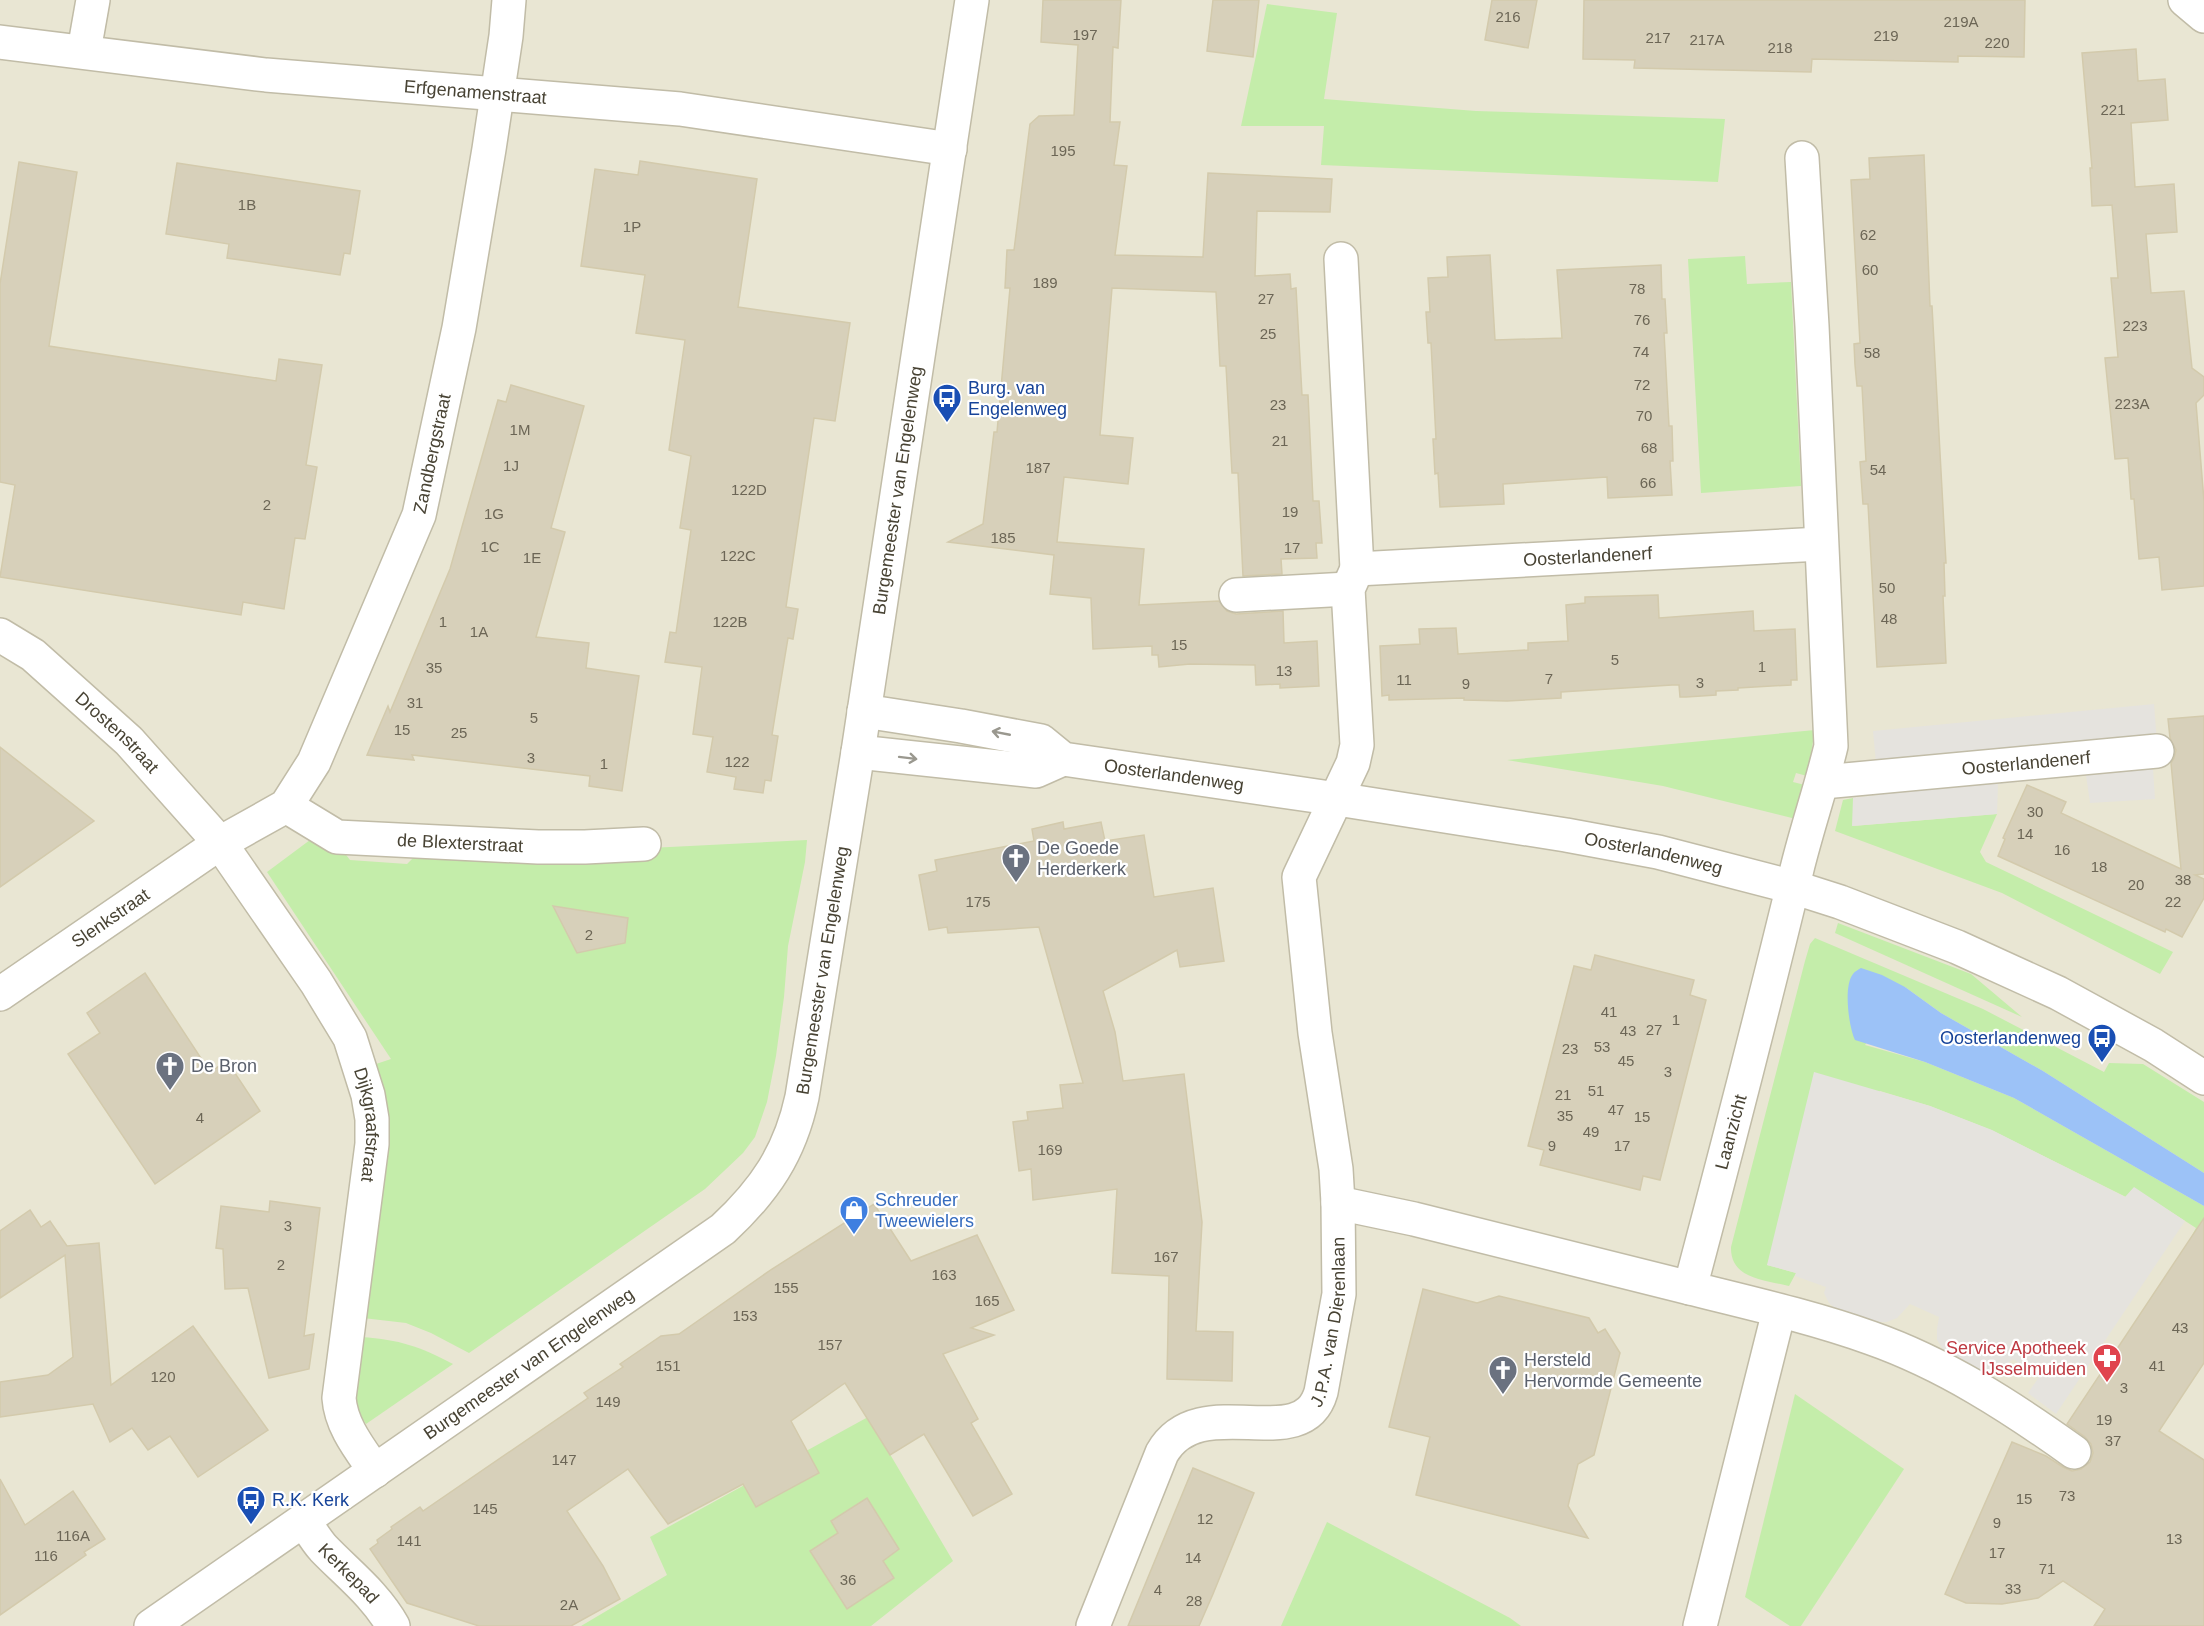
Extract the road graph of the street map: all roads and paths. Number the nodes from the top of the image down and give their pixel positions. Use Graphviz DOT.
graph roads {
  1 [pos="93,0"];
  2 [pos="509,0"];
  3 [pos="972,0"];
  4 [pos="2185,0"];
  5 [pos="2204,16"];
  6 [pos="0,42"];
  7 [pos="84,51"];
  8 [pos="497,95"];
  9 [pos="950,149"];
  10 [pos="1802,158"];
  11 [pos="1341,259"];
  12 [pos="1821,544"];
  13 [pos="1353,579"];
  14 [pos="1236,595"];
  15 [pos="0,635"];
  16 [pos="864,711"];
  17 [pos="2157,751"];
  18 [pos="858,752"];
  19 [pos="1063,759"];
  20 [pos="1823,783"];
  21 [pos="1337,799"];
  22 [pos="286,806"];
  23 [pos="220,843"];
  24 [pos="644,844"];
  25 [pos="1793,887"];
  26 [pos="0,994"];
  27 [pos="2204,1078"];
  28 [pos="1338,1203"];
  29 [pos="1690,1288"];
  30 [pos="1779,1311"];
  31 [pos="2074,1452"];
  32 [pos="375,1471"];
  33 [pos="304,1521"];
  34 [pos="151,1626"];
  35 [pos="393,1626"];
  36 [pos="1093,1626"];
  37 [pos="1700,1626"];
  1 -- 7 [label="street"];
  2 -- 8 [label="street, Zandbergstraat"];
  3 -- 9 [label="street, Burgemeester van Engelenweg"];
  4 -- 5 [label="street"];
  6 -- 7 [label="street, Erfgenamenstraat"];
  7 -- 8 [label="street, Erfgenamenstraat"];
  8 -- 9 [label="street, Erfgenamenstraat"];
  8 -- 22 [label="street, Zandbergstraat"];
  9 -- 16 [label="street, Burgemeester van Engelenweg"];
  10 -- 12 [label="street"];
  11 -- 13 [label="street"];
  12 -- 13 [label="street, Oosterlandenerf"];
  12 -- 20 [label="street"];
  13 -- 14 [label="street, Oosterlandenerf"];
  13 -- 21 [label="street"];
  15 -- 23 [label="street, Drostenstraat"];
  16 -- 18 [label="street, Burgemeester van Engelenweg"];
  19 -- 16 [label="street, Oosterlandenweg, one-way"];
  17 -- 20 [label="street, Oosterlandenerf"];
  18 -- 19 [label="street, one-way"];
  18 -- 32 [label="street, Burgemeester van Engelenweg"];
  19 -- 21 [label="street, Oosterlandenweg"];
  20 -- 25 [label="street"];
  21 -- 25 [label="street, Oosterlandenweg"];
  21 -- 28 [label="street, J.P.A. van Dierenlaan"];
  22 -- 23 [label="street, Zandbergstraat"];
  22 -- 24 [label="street, de Blexterstraat"];
  23 -- 26 [label="street, Slenkstraat"];
  23 -- 32 [label="street, Dijkgraafstraat"];
  25 -- 27 [label="street, Oosterlandenweg"];
  25 -- 29 [label="street, Laanzicht"];
  28 -- 29 [label="street"];
  28 -- 36 [label="street, J.P.A. van Dierenlaan"];
  29 -- 30 [label="street"];
  30 -- 31 [label="street"];
  30 -- 37 [label="street"];
  32 -- 33 [label="street, Burgemeester van Engelenweg"];
  33 -- 34 [label="street, Burgemeester van Engelenweg"];
  33 -- 35 [label="street, Kerkepad"];
}
